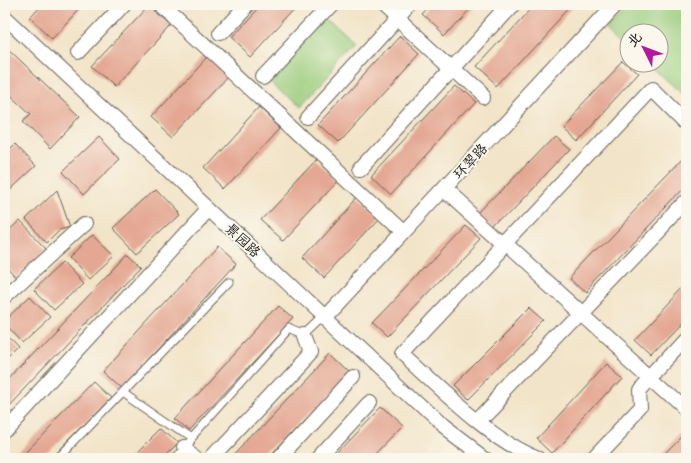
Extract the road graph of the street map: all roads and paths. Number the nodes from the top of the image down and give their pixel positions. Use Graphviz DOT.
graph roads {
  1 [pos="124,4"];
  2 [pos="160,4"];
  3 [pos="246,4"];
  4 [pos="331,4"];
  5 [pos="381,4"];
  6 [pos="411,4"];
  7 [pos="510,4"];
  8 [pos="615,4"];
  9 [pos="4,16"];
  10 [pos="397,18"];
  11 [pos="218,33"];
  12 [pos="78,53"];
  13 [pos="452,69"];
  14 [pos="263,76"];
  15 [pos="483,98"];
  16 [pos="308,117"];
  17 [pos="687,124"];
  18 [pos="361,167"];
  19 [pos="444,189"];
  20 [pos="687,202"];
  21 [pos="209,208"];
  22 [pos="84,224"];
  23 [pos="404,232"];
  24 [pos="504,243"];
  25 [pos="229,282"];
  26 [pos="5,291"];
  27 [pos="581,312"];
  28 [pos="325,317"];
  29 [pos="305,336"];
  30 [pos="687,337"];
  31 [pos="652,376"];
  32 [pos="353,377"];
  33 [pos="123,392"];
  34 [pos="369,403"];
  35 [pos="687,409"];
  36 [pos="477,421"];
  37 [pos="4,430"];
  38 [pos="187,444"];
  39 [pos="58,459"];
  40 [pos="172,459"];
  41 [pos="197,459"];
  42 [pos="212,459"];
  43 [pos="278,459"];
  44 [pos="318,459"];
  45 [pos="485,459"];
  46 [pos="539,459"];
  47 [pos="594,459"];
  1 -- 12 [label="street"];
  2 -- 23 [label="street"];
  3 -- 11 [label="street"];
  4 -- 14 [label="street"];
  5 -- 10 [label="street"];
  6 -- 10 [label="street"];
  7 -- 13 [label="street"];
  8 -- 19 [label="street, 环翠路"];
  9 -- 21 [label="street, 景园路"];
  10 -- 13 [label="street"];
  10 -- 16 [label="street"];
  13 -- 15 [label="street"];
  13 -- 18 [label="street"];
  17 -- 24 [label="street"];
  19 -- 23 [label="street, 环翠路"];
  19 -- 24 [label="street"];
  20 -- 27 [label="street"];
  21 -- 28 [label="street, 景园路"];
  21 -- 37 [label="street"];
  22 -- 26 [label="street"];
  23 -- 28 [label="street, 环翠路"];
  24 -- 27 [label="street"];
  24 -- 36 [label="street"];
  25 -- 33 [label="lane"];
  27 -- 31 [label="street"];
  27 -- 36 [label="street"];
  28 -- 29 [label="lane"];
  28 -- 45 [label="street, 景园路"];
  29 -- 38 [label="lane"];
  29 -- 42 [label="street"];
  30 -- 31 [label="street"];
  31 -- 35 [label="street"];
  31 -- 47 [label="street"];
  32 -- 43 [label="street"];
  33 -- 38 [label="lane"];
  33 -- 39 [label="lane"];
  34 -- 44 [label="street"];
  36 -- 46 [label="street"];
  38 -- 40 [label="lane"];
  38 -- 41 [label="street"];
}
